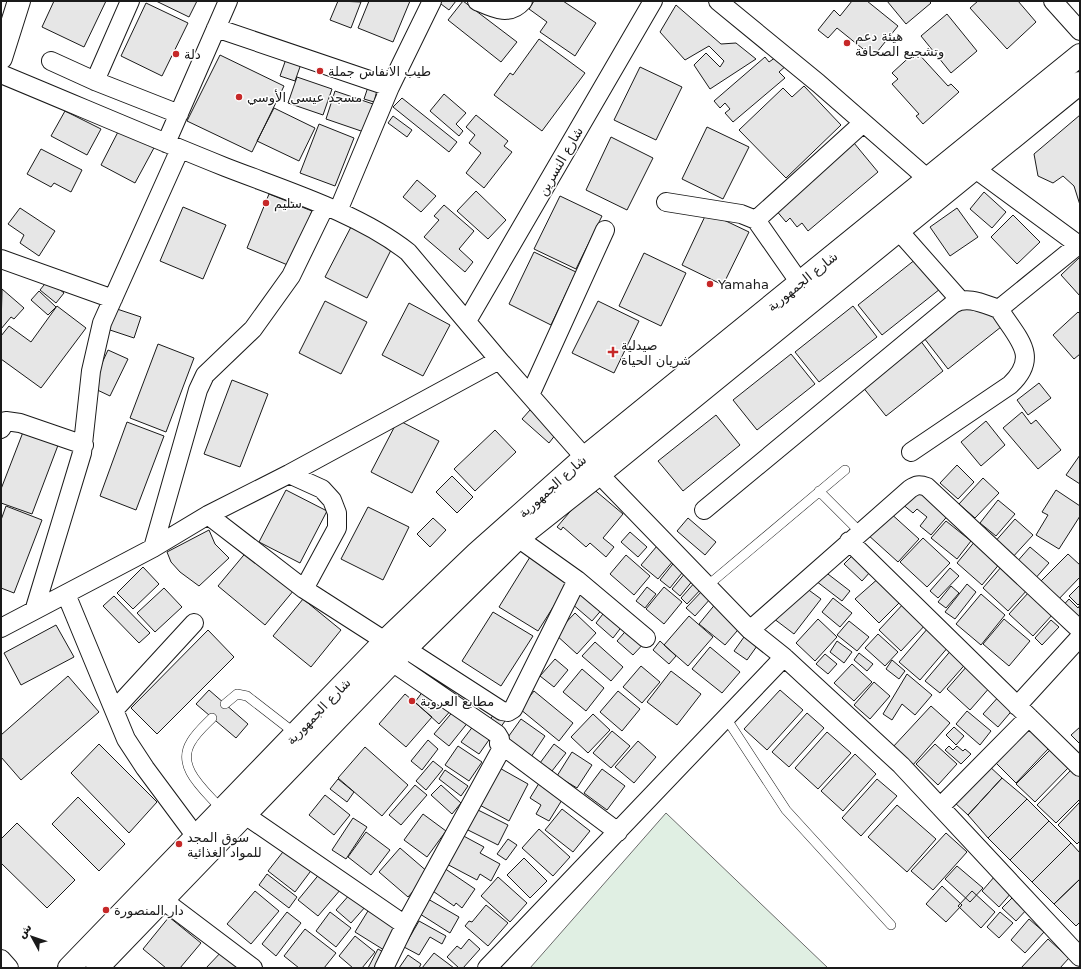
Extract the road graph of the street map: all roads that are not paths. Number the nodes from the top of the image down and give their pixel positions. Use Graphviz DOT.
graph roads {
  1 [pos="19,1"];
  2 [pos="130,1"];
  3 [pos="228,1"];
  4 [pos="432,1"];
  5 [pos="477,1"];
  6 [pos="523,1"];
  7 [pos="653,1"];
  8 [pos="718,1"];
  9 [pos="1053,1"];
  10 [pos="216,28"];
  11 [pos="1080,31"];
  12 [pos="1080,55"];
  13 [pos="1,58"];
  14 [pos="52,61"];
  15 [pos="1,74"];
  16 [pos="95,81"];
  17 [pos="1080,83"];
  18 [pos="390,87"];
  19 [pos="179,114"];
  20 [pos="863,123"];
  21 [pos="173,146"];
  22 [pos="974,168"];
  23 [pos="928,178"];
  24 [pos="666,202"];
  25 [pos="332,208"];
  26 [pos="756,220"];
  27 [pos="605,230"];
  28 [pos="898,230"];
  29 [pos="1079,246"];
  30 [pos="1,259"];
  31 [pos="800,283"];
  32 [pos="113,299"];
  33 [pos="960,300"];
  34 [pos="999,309"];
  35 [pos="467,321"];
  36 [pos="499,360"];
  37 [pos="530,395"];
  38 [pos="1,428"];
  39 [pos="84,444"];
  40 [pos="911,452"];
  41 [pos="585,457"];
  42 [pos="845,470"];
  43 [pos="289,474"];
  44 [pos="600,474"];
  45 [pos="820,491"];
  46 [pos="704,510"];
  47 [pos="208,515"];
  48 [pos="854,537"];
  49 [pos="518,538"];
  50 [pos="153,548"];
  51 [pos="577,580"];
  52 [pos="707,586"];
  53 [pos="304,589"];
  54 [pos="66,594"];
  55 [pos="35,608"];
  56 [pos="194,623"];
  57 [pos="1,628"];
  58 [pos="750,630"];
  59 [pos="1080,630"];
  60 [pos="646,638"];
  61 [pos="1080,638"];
  62 [pos="385,641"];
  63 [pos="399,655"];
  64 [pos="784,657"];
  65 [pos="225,704"];
  66 [pos="115,709"];
  67 [pos="1023,712"];
  68 [pos="212,718"];
  69 [pos="726,718"];
  70 [pos="296,734"];
  71 [pos="503,746"];
  72 [pos="1080,767"];
  73 [pos="940,807"];
  74 [pos="223,811"];
  75 [pos="245,815"];
  76 [pos="618,832"];
  77 [pos="197,838"];
  78 [pos="163,900"];
  79 [pos="406,925"];
  80 [pos="891,925"];
  81 [pos="1080,957"];
  82 [pos="1,959"];
  83 [pos="9,968"];
  84 [pos="69,968"];
  85 [pos="97,968"];
  86 [pos="253,968"];
  87 [pos="384,968"];
  88 [pos="487,968"];
  1 -- 13 [label="main road"];
  2 -- 16 [label="street"];
  3 -- 10 [label="street"];
  4 -- 18 [label="street"];
  5 -- 6 [label="street"];
  7 -- 35 [label="street, شارع النسرين"];
  8 -- 20 [label="street"];
  9 -- 11 [label="street"];
  10 -- 18 [label="street"];
  10 -- 19 [label="street"];
  12 -- 23 [label="main road, شارع الجمهورية"];
  14 -- 16 [label="street"];
  15 -- 21 [label="street"];
  16 -- 19 [label="street"];
  17 -- 22 [label="main road, شارع الجمهورية"];
  18 -- 25 [label="street"];
  19 -- 21 [label="street"];
  20 -- 23 [label="street"];
  20 -- 26 [label="street"];
  21 -- 25 [label="street"];
  21 -- 32 [label="street"];
  22 -- 28 [label="main road, شارع الجمهورية"];
  22 -- 29 [label="street"];
  23 -- 31 [label="main road, شارع الجمهورية"];
  24 -- 26 [label="street"];
  25 -- 35 [label="street"];
  25 -- 50 [label="street"];
  26 -- 31 [label="street"];
  27 -- 37 [label="street"];
  28 -- 33 [label="street"];
  28 -- 44 [label="main road, شارع الجمهورية"];
  29 -- 34 [label="street"];
  30 -- 32 [label="street"];
  31 -- 41 [label="main road, شارع الجمهورية"];
  32 -- 39 [label="street"];
  33 -- 34 [label="street"];
  33 -- 46 [label="street"];
  34 -- 40 [label="street"];
  35 -- 36 [label="street"];
  36 -- 37 [label="street"];
  36 -- 43 [label="street"];
  37 -- 41 [label="street"];
  38 -- 39 [label="street"];
  39 -- 55 [label="street"];
  41 -- 44 [label="street"];
  41 -- 62 [label="main road, شارع الجمهورية"];
  42 -- 45 [label="lane"];
  43 -- 47 [label="street"];
  43 -- 53 [label="street"];
  44 -- 49 [label="main road, شارع الجمهورية"];
  44 -- 52 [label="street"];
  45 -- 48 [label="lane"];
  45 -- 52 [label="lane"];
  47 -- 50 [label="street"];
  47 -- 53 [label="street"];
  48 -- 58 [label="street"];
  48 -- 59 [label="street"];
  48 -- 67 [label="street"];
  49 -- 51 [label="street"];
  49 -- 63 [label="main road, شارع الجمهورية"];
  50 -- 54 [label="street"];
  51 -- 60 [label="street"];
  51 -- 63 [label="street"];
  52 -- 58 [label="street"];
  53 -- 62 [label="street"];
  54 -- 55 [label="street"];
  54 -- 66 [label="street"];
  55 -- 57 [label="street"];
  56 -- 66 [label="street"];
  58 -- 64 [label="street"];
  61 -- 67 [label="street"];
  62 -- 70 [label="main road, شارع الجمهورية"];
  63 -- 71 [label="street"];
  63 -- 75 [label="main road, شارع الجمهورية"];
  64 -- 69 [label="street"];
  64 -- 73 [label="street"];
  65 -- 70 [label="lane"];
  66 -- 77 [label="street"];
  67 -- 72 [label="street"];
  67 -- 73 [label="street"];
  68 -- 74 [label="lane"];
  69 -- 76 [label="street"];
  69 -- 80 [label="lane"];
  70 -- 74 [label="main road, شارع الجمهورية"];
  71 -- 76 [label="street"];
  71 -- 79 [label="street"];
  73 -- 81 [label="street"];
  74 -- 77 [label="main road, شارع الجمهورية"];
  75 -- 78 [label="main road, شارع الجمهورية"];
  75 -- 79 [label="street"];
  76 -- 88 [label="street"];
  77 -- 84 [label="main road, شارع الجمهورية"];
  78 -- 85 [label="main road, شارع الجمهورية"];
  78 -- 86 [label="street"];
  79 -- 87 [label="street"];
  82 -- 83 [label="street"];
}
